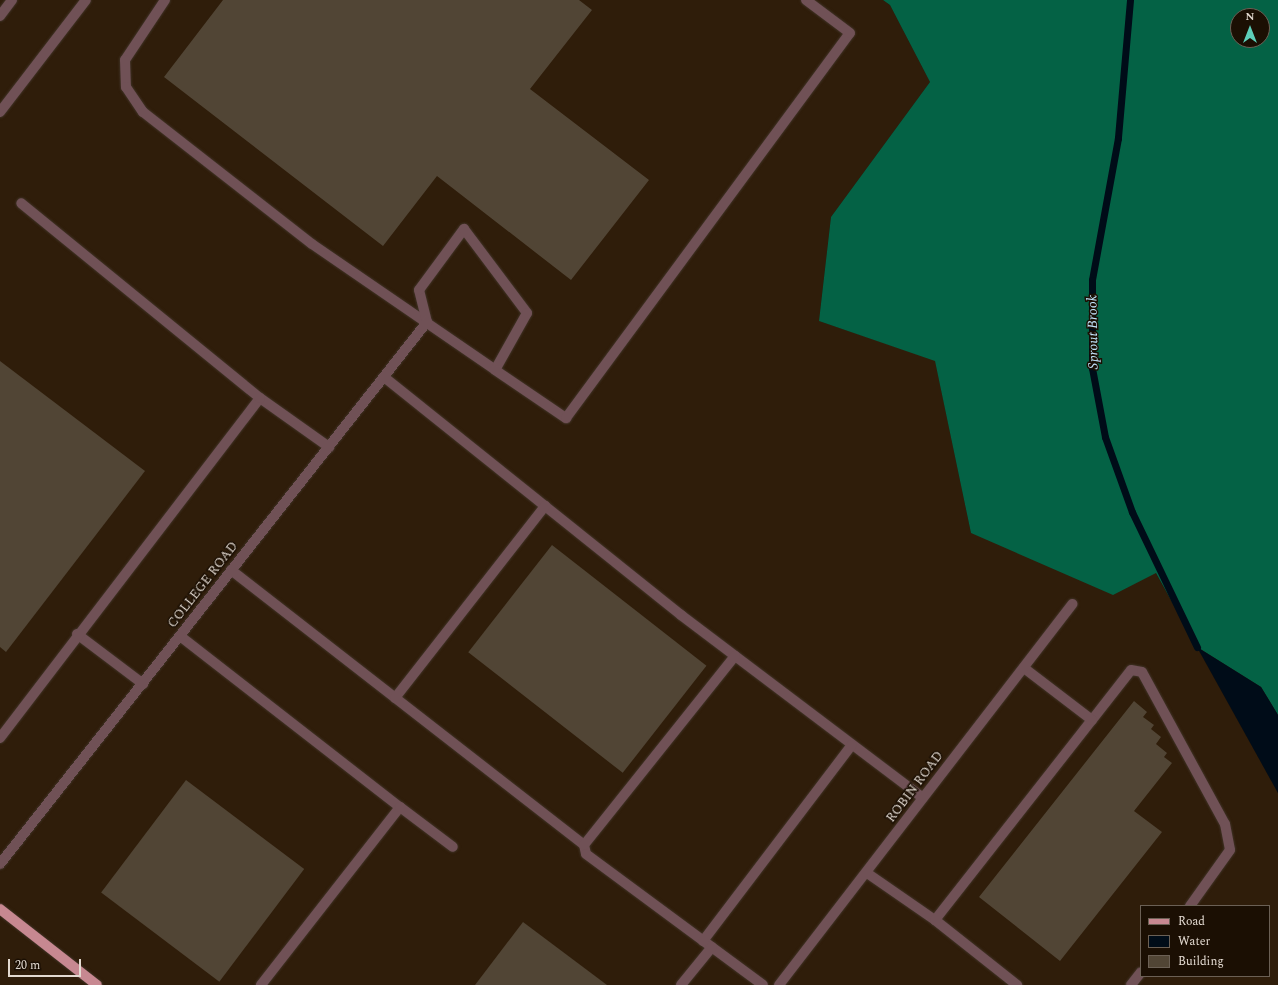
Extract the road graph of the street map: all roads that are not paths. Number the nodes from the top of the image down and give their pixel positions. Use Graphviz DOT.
graph roads {
  1 [pos="12,0"];
  2 [pos="86,0"];
  3 [pos="165,0"];
  4 [pos="806,0"];
  5 [pos="0,16"];
  6 [pos="0,112"];
  7 [pos="21,203"];
  8 [pos="427,322"];
  9 [pos="495,370"];
  10 [pos="384,377"];
  11 [pos="260,398"];
  12 [pos="329,447"];
  13 [pos="545,506"];
  14 [pos="231,570"];
  15 [pos="1072,604"];
  16 [pos="77,634"];
  17 [pos="180,636"];
  18 [pos="735,656"];
  19 [pos="1024,668"];
  20 [pos="143,684"];
  21 [pos="395,698"];
  22 [pos="1092,720"];
  23 [pos="0,738"];
  24 [pos="852,745"];
  25 [pos="923,798"];
  26 [pos="400,808"];
  27 [pos="584,845"];
  28 [pos="453,847"];
  29 [pos="0,864"];
  30 [pos="867,873"];
  31 [pos="1191,905"];
  32 [pos="0,909"];
  33 [pos="935,920"];
  34 [pos="703,941"];
  35 [pos="712,948"];
  36 [pos="1140,973"];
  37 [pos="783,983"];
  38 [pos="97,985"];
  39 [pos="261,985"];
  40 [pos="681,985"];
  41 [pos="763,985"];
  42 [pos="1017,985"];
  43 [pos="1131,985"];
  1 -- 5 [label="street"];
  2 -- 6 [label="street"];
  3 -- 8 [label="street"];
  4 -- 9 [label="street"];
  7 -- 11 [label="street"];
  8 -- 9 [label="street"];
  8 -- 9 [label="street"];
  8 -- 10 [label="street, COLLEGE ROAD"];
  10 -- 12 [label="street, COLLEGE ROAD"];
  10 -- 13 [label="street"];
  11 -- 12 [label="street"];
  11 -- 16 [label="street"];
  12 -- 14 [label="street, COLLEGE ROAD"];
  13 -- 18 [label="street"];
  13 -- 21 [label="street"];
  14 -- 17 [label="street, COLLEGE ROAD"];
  14 -- 21 [label="street"];
  15 -- 19 [label="street, ROBIN ROAD"];
  16 -- 20 [label="street"];
  16 -- 23 [label="street"];
  17 -- 20 [label="street, COLLEGE ROAD"];
  17 -- 26 [label="street"];
  18 -- 24 [label="street"];
  18 -- 27 [label="street"];
  19 -- 22 [label="street"];
  19 -- 25 [label="street, ROBIN ROAD"];
  20 -- 29 [label="street, COLLEGE ROAD"];
  21 -- 27 [label="street"];
  22 -- 31 [label="street"];
  22 -- 33 [label="street"];
  24 -- 25 [label="street"];
  24 -- 34 [label="street"];
  25 -- 30 [label="street, ROBIN ROAD"];
  26 -- 28 [label="street"];
  26 -- 39 [label="street"];
  27 -- 34 [label="street"];
  30 -- 33 [label="street"];
  30 -- 37 [label="street, ROBIN ROAD"];
  32 -- 38 [label="main road"];
  33 -- 42 [label="street"];
  34 -- 35 [label="street"];
  35 -- 40 [label="street"];
  35 -- 41 [label="street"];
  36 -- 43 [label="street"];
}
